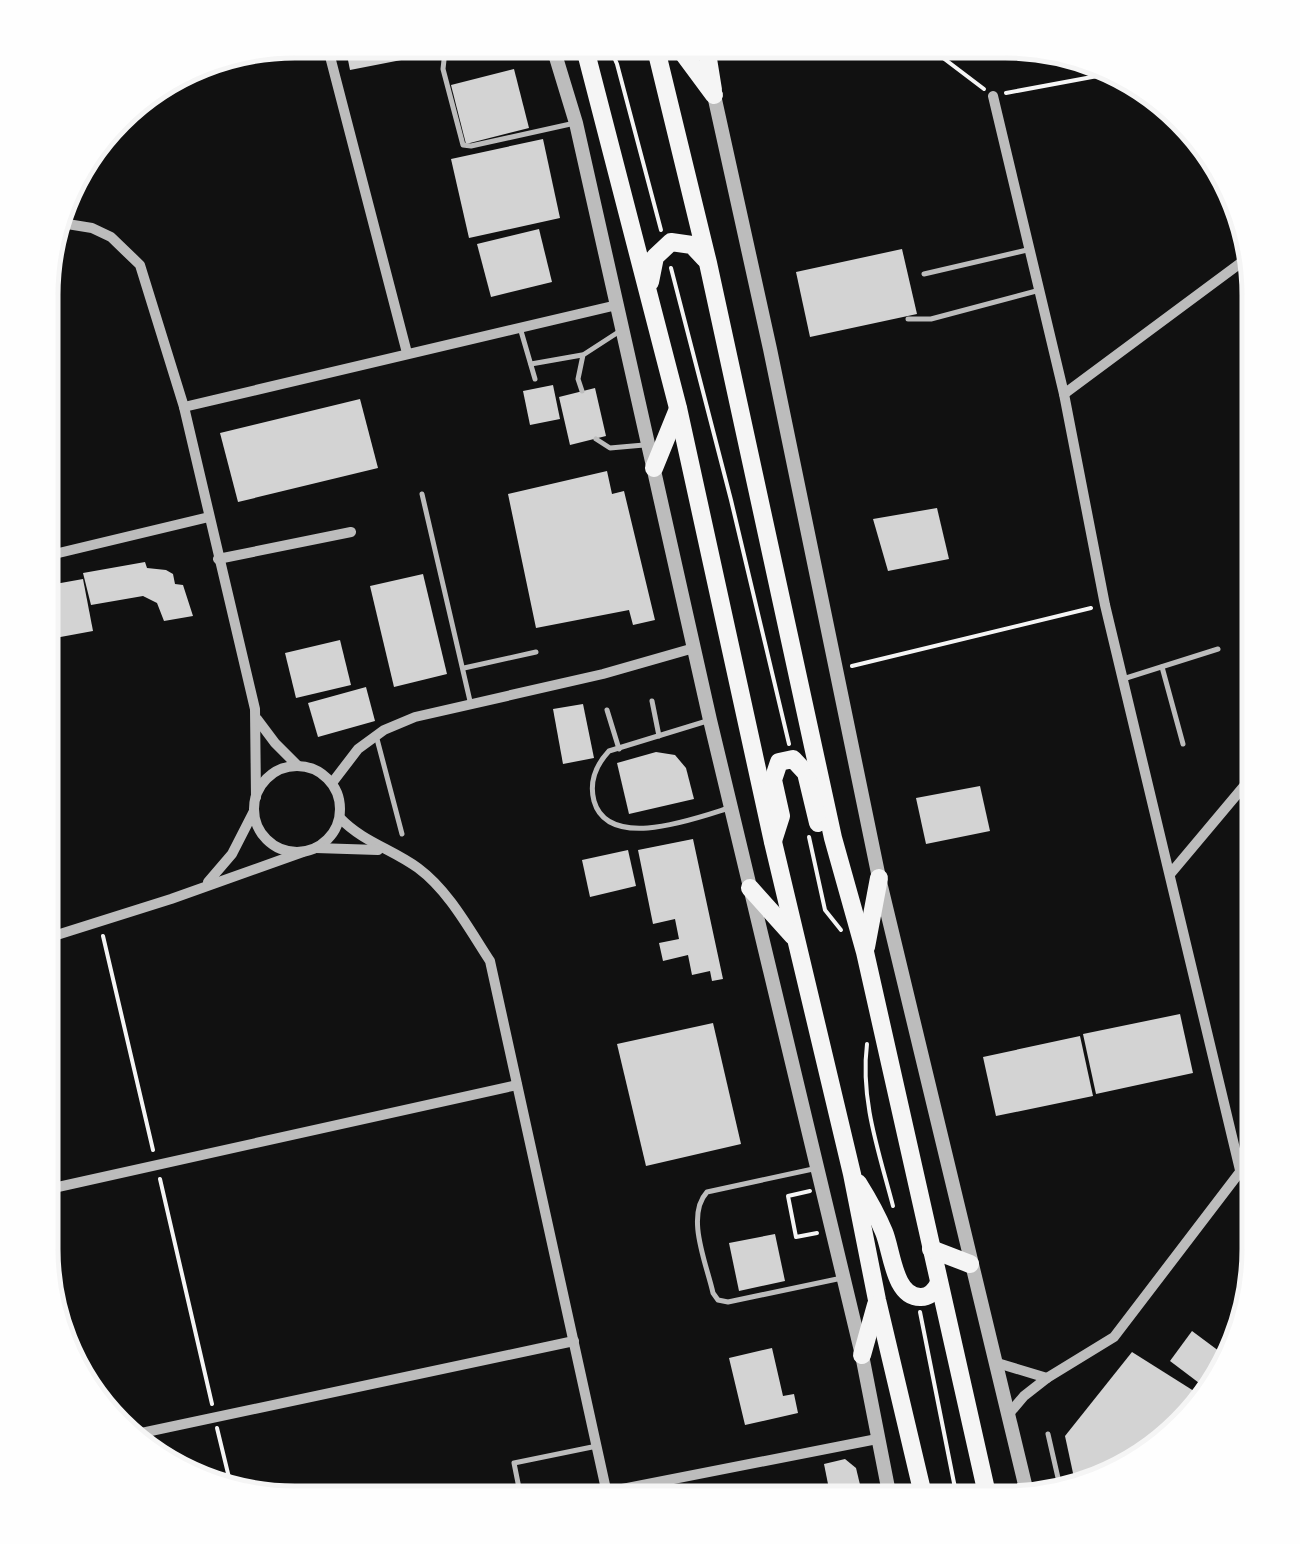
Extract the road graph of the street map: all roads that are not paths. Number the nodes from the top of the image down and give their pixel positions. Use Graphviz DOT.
graph roads {
  1 [pos="330,58"];
  2 [pos="557,58"];
  3 [pos="587,58"];
  4 [pos="658,58"];
  5 [pos="687,58"];
  6 [pos="708,58"];
  7 [pos="444,60"];
  8 [pos="714,95"];
  9 [pos="993,96"];
  10 [pos="576,122"];
  11 [pos="69,224"];
  12 [pos="1030,249"];
  13 [pos="708,263"];
  14 [pos="1240,263"];
  15 [pos="924,274"];
  16 [pos="1040,290"];
  17 [pos="650,296"];
  18 [pos="617,306"];
  19 [pos="908,318"];
  20 [pos="520,328"];
  21 [pos="622,330"];
  22 [pos="407,353"];
  23 [pos="583,355"];
  24 [pos="531,364"];
  25 [pos="535,378"];
  26 [pos="582,391"];
  27 [pos="1064,394"];
  28 [pos="184,407"];
  29 [pos="678,408"];
  30 [pos="596,439"];
  31 [pos="648,444"];
  32 [pos="654,468"];
  33 [pos="422,494"];
  34 [pos="209,517"];
  35 [pos="351,532"];
  36 [pos="58,554"];
  37 [pos="218,559"];
  38 [pos="694,648"];
  39 [pos="1218,648"];
  40 [pos="536,652"];
  41 [pos="1162,666"];
  42 [pos="464,668"];
  43 [pos="1124,680"];
  44 [pos="652,700"];
  45 [pos="471,704"];
  46 [pos="607,710"];
  47 [pos="257,718"];
  48 [pos="710,720"];
  49 [pos="376,736"];
  50 [pos="659,736"];
  51 [pos="1183,744"];
  52 [pos="618,748"];
  53 [pos="298,766"];
  54 [pos="332,782"];
  55 [pos="1242,788"];
  56 [pos="256,797"];
  57 [pos="731,808"];
  58 [pos="254,811"];
  59 [pos="340,818"];
  60 [pos="402,834"];
  61 [pos="773,842"];
  62 [pos="316,848"];
  63 [pos="384,850"];
  64 [pos="303,852"];
  65 [pos="1171,873"];
  66 [pos="878,878"];
  67 [pos="846,886"];
  68 [pos="204,887"];
  69 [pos="750,888"];
  70 [pos="58,935"];
  71 [pos="799,948"];
  72 [pos="865,952"];
  73 [pos="517,1084"];
  74 [pos="1242,1168"];
  75 [pos="816,1169"];
  76 [pos="1240,1170"];
  77 [pos="852,1174"];
  78 [pos="58,1187"];
  79 [pos="931,1249"];
  80 [pos="970,1264"];
  81 [pos="842,1278"];
  82 [pos="939,1284"];
  83 [pos="877,1300"];
  84 [pos="574,1342"];
  85 [pos="862,1355"];
  86 [pos="994,1362"];
  87 [pos="1047,1378"];
  88 [pos="1007,1416"];
  89 [pos="144,1433"];
  90 [pos="1048,1434"];
  91 [pos="877,1440"];
  92 [pos="597,1446"];
  93 [pos="1058,1480"];
  94 [pos="1025,1485"];
  95 [pos="518,1486"];
  96 [pos="605,1486"];
  97 [pos="664,1486"];
  98 [pos="888,1486"];
  99 [pos="921,1486"];
  100 [pos="985,1486"];
  1 -- 22 [label="street"];
  2 -- 10 [label="street"];
  3 -- 17 [label="main road"];
  4 -- 13 [label="main road"];
  5 -- 8 [label="main road"];
  6 -- 8 [label="main road"];
  7 -- 10 [label="lane"];
  8 -- 66 [label="street"];
  9 -- 12 [label="street"];
  10 -- 18 [label="street"];
  11 -- 28 [label="street"];
  12 -- 15 [label="lane"];
  12 -- 16 [label="street"];
  13 -- 17 [label="main road"];
  13 -- 67 [label="main road"];
  14 -- 27 [label="street"];
  16 -- 19 [label="lane"];
  16 -- 27 [label="street"];
  17 -- 29 [label="main road"];
  18 -- 20 [label="street"];
  18 -- 21 [label="street"];
  20 -- 22 [label="street"];
  20 -- 24 [label="lane"];
  21 -- 23 [label="lane"];
  21 -- 31 [label="street"];
  22 -- 28 [label="street"];
  23 -- 24 [label="lane"];
  23 -- 26 [label="lane"];
  24 -- 25 [label="lane"];
  27 -- 43 [label="street"];
  28 -- 34 [label="street"];
  29 -- 32 [label="main road"];
  29 -- 61 [label="main road"];
  30 -- 31 [label="lane"];
  31 -- 32 [label="street"];
  32 -- 38 [label="street"];
  33 -- 42 [label="lane"];
  34 -- 36 [label="street"];
  34 -- 37 [label="street"];
  35 -- 37 [label="street"];
  37 -- 47 [label="street"];
  38 -- 45 [label="street"];
  38 -- 48 [label="street"];
  39 -- 41 [label="lane"];
  40 -- 42 [label="lane"];
  41 -- 43 [label="lane"];
  41 -- 51 [label="lane"];
  42 -- 45 [label="lane"];
  43 -- 65 [label="street"];
  44 -- 50 [label="lane"];
  45 -- 49 [label="street"];
  46 -- 52 [label="lane"];
  47 -- 53 [label="street"];
  47 -- 56 [label="street"];
  48 -- 50 [label="lane"];
  48 -- 57 [label="street"];
  49 -- 54 [label="street"];
  49 -- 60 [label="lane"];
  50 -- 52 [label="lane"];
  52 -- 57 [label="lane"];
  53 -- 54 [label="street"];
  53 -- 56 [label="street"];
  54 -- 59 [label="street"];
  55 -- 65 [label="street"];
  56 -- 58 [label="street"];
  57 -- 69 [label="street"];
  58 -- 64 [label="street"];
  58 -- 68 [label="street"];
  59 -- 62 [label="street"];
  59 -- 63 [label="street"];
  61 -- 67 [label="main road"];
  61 -- 71 [label="main road"];
  62 -- 63 [label="street"];
  62 -- 64 [label="street"];
  63 -- 73 [label="street"];
  64 -- 68 [label="street"];
  65 -- 76 [label="street"];
  66 -- 72 [label="main road"];
  66 -- 80 [label="street"];
  67 -- 72 [label="main road"];
  68 -- 70 [label="street"];
  69 -- 71 [label="main road"];
  69 -- 75 [label="street"];
  71 -- 77 [label="main road"];
  72 -- 79 [label="main road"];
  73 -- 78 [label="street"];
  73 -- 84 [label="street"];
  74 -- 76 [label="street"];
  75 -- 81 [label="street"];
  75 -- 81 [label="lane"];
  76 -- 87 [label="street"];
  77 -- 82 [label="main road"];
  77 -- 83 [label="main road"];
  79 -- 80 [label="main road"];
  79 -- 82 [label="main road"];
  80 -- 86 [label="street"];
  81 -- 85 [label="street"];
  82 -- 100 [label="main road"];
  83 -- 85 [label="main road"];
  83 -- 99 [label="main road"];
  84 -- 89 [label="street"];
  84 -- 92 [label="street"];
  85 -- 91 [label="street"];
  86 -- 87 [label="street"];
  86 -- 88 [label="street"];
  87 -- 88 [label="street"];
  88 -- 94 [label="street"];
  90 -- 93 [label="lane"];
  91 -- 97 [label="street"];
  91 -- 98 [label="street"];
  92 -- 95 [label="lane"];
  92 -- 96 [label="street"];
}
